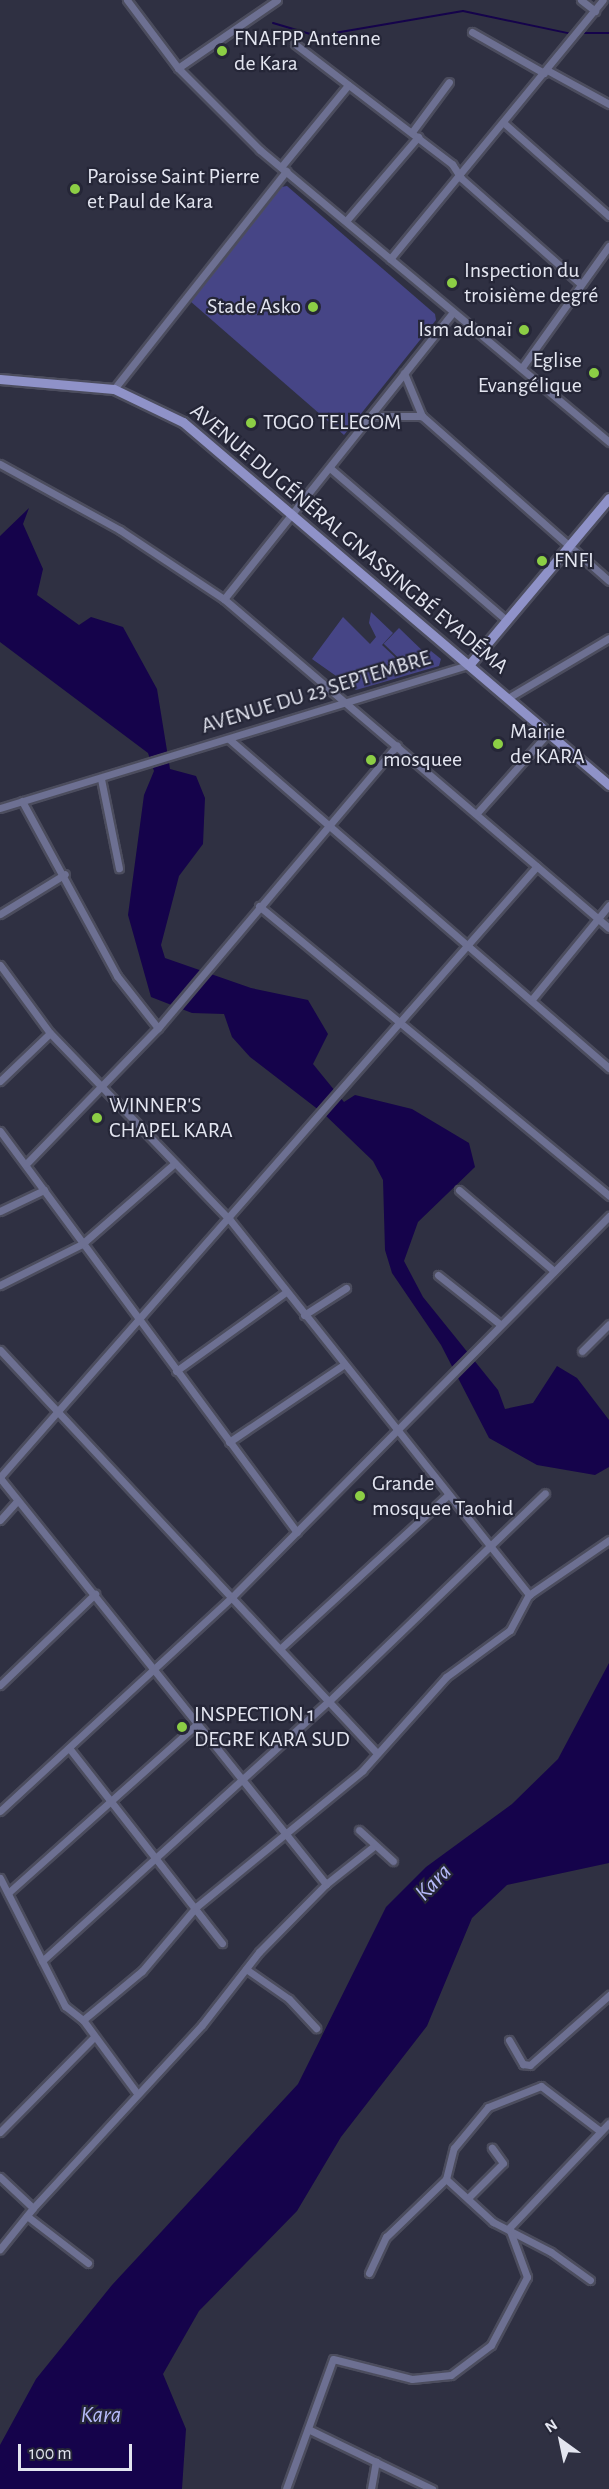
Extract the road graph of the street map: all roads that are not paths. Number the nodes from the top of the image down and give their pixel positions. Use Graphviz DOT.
graph roads {
  1 [pos="127,0"];
  2 [pos="278,0"];
  3 [pos="581,0"];
  4 [pos="603,0"];
  5 [pos="595,11"];
  6 [pos="472,32"];
  7 [pos="295,44"];
  8 [pos="178,68"];
  9 [pos="545,72"];
  10 [pos="449,82"];
  11 [pos="348,85"];
  12 [pos="609,104"];
  13 [pos="505,124"];
  14 [pos="415,134"];
  15 [pos="283,169"];
  16 [pos="460,178"];
  17 [pos="609,216"];
  18 [pos="346,221"];
  19 [pos="609,246"];
  20 [pos="390,259"];
  21 [pos="581,284"];
  22 [pos="452,313"];
  23 [pos="523,366"];
  24 [pos="404,374"];
  25 [pos="0,379"];
  26 [pos="114,389"];
  27 [pos="370,416"];
  28 [pos="422,416"];
  29 [pos="609,442"];
  30 [pos="0,464"];
  31 [pos="330,468"];
  32 [pos="609,498"];
  33 [pos="291,514"];
  34 [pos="568,546"];
  35 [pos="609,581"];
  36 [pos="224,599"];
  37 [pos="505,619"];
  38 [pos="609,638"];
  39 [pos="469,665"];
  40 [pos="508,698"];
  41 [pos="351,704"];
  42 [pos="548,733"];
  43 [pos="229,739"];
  44 [pos="397,745"];
  45 [pos="101,779"];
  46 [pos="609,785"];
  47 [pos="22,801"];
  48 [pos="0,808"];
  49 [pos="477,813"];
  50 [pos="329,827"];
  51 [pos="537,866"];
  52 [pos="119,868"];
  53 [pos="64,873"];
  54 [pos="609,905"];
  55 [pos="259,906"];
  56 [pos="0,914"];
  57 [pos="599,918"];
  58 [pos="609,928"];
  59 [pos="468,946"];
  60 [pos="0,965"];
  61 [pos="533,998"];
  62 [pos="398,1026"];
  63 [pos="158,1028"];
  64 [pos="50,1033"];
  65 [pos="608,1065"];
  66 [pos="0,1081"];
  67 [pos="101,1087"];
  68 [pos="0,1131"];
  69 [pos="175,1163"];
  70 [pos="26,1164"];
  71 [pos="44,1190"];
  72 [pos="459,1190"];
  73 [pos="609,1196"];
  74 [pos="0,1211"];
  75 [pos="609,1216"];
  76 [pos="230,1220"];
  77 [pos="82,1244"];
  78 [pos="554,1271"];
  79 [pos="438,1275"];
  80 [pos="0,1285"];
  81 [pos="346,1288"];
  82 [pos="286,1292"];
  83 [pos="304,1315"];
  84 [pos="137,1320"];
  85 [pos="609,1324"];
  86 [pos="501,1325"];
  87 [pos="0,1350"];
  88 [pos="582,1351"];
  89 [pos="343,1365"];
  90 [pos="176,1371"];
  91 [pos="60,1409"];
  92 [pos="396,1430"];
  93 [pos="229,1442"];
  94 [pos="0,1477"];
  95 [pos="545,1493"];
  96 [pos="449,1494"];
  97 [pos="17,1501"];
  98 [pos="0,1520"];
  99 [pos="297,1532"];
  100 [pos="609,1540"];
  101 [pos="490,1544"];
  102 [pos="94,1594"];
  103 [pos="530,1595"];
  104 [pos="233,1596"];
  105 [pos="282,1647"];
  106 [pos="158,1669"];
  107 [pos="0,1685"];
  108 [pos="328,1702"];
  109 [pos="197,1724"];
  110 [pos="69,1748"];
  111 [pos="375,1751"];
  112 [pos="240,1777"];
  113 [pos="111,1803"];
  114 [pos="0,1811"];
  115 [pos="359,1830"];
  116 [pos="282,1832"];
  117 [pos="374,1846"];
  118 [pos="155,1859"];
  119 [pos="393,1861"];
  120 [pos="0,1878"];
  121 [pos="326,1884"];
  122 [pos="8,1893"];
  123 [pos="196,1907"];
  124 [pos="222,1943"];
  125 [pos="42,1961"];
  126 [pos="246,1969"];
  127 [pos="609,1995"];
  128 [pos="83,2020"];
  129 [pos="316,2028"];
  130 [pos="94,2037"];
  131 [pos="509,2040"];
  132 [pos="136,2092"];
  133 [pos="609,2123"];
  134 [pos="600,2131"];
  135 [pos="0,2132"];
  136 [pos="492,2148"];
  137 [pos="0,2177"];
  138 [pos="446,2179"];
  139 [pos="468,2198"];
  140 [pos="33,2208"];
  141 [pos="27,2216"];
  142 [pos="509,2228"];
  143 [pos="0,2249"];
  144 [pos="88,2263"];
  145 [pos="369,2272"];
  146 [pos="590,2280"];
  147 [pos="308,2429"];
  148 [pos="376,2461"];
  149 [pos="286,2489"];
  150 [pos="371,2489"];
  151 [pos="432,2489"];
  1 -- 8 [label="street"];
  2 -- 8 [label="street"];
  3 -- 5 [label="street"];
  4 -- 5 [label="street"];
  5 -- 9 [label="street"];
  6 -- 9 [label="street"];
  7 -- 11 [label="street"];
  8 -- 15 [label="street"];
  9 -- 12 [label="street"];
  9 -- 13 [label="street"];
  10 -- 14 [label="street"];
  11 -- 14 [label="street"];
  11 -- 15 [label="street"];
  13 -- 16 [label="street"];
  13 -- 17 [label="street"];
  14 -- 16 [label="street"];
  14 -- 18 [label="street"];
  15 -- 18 [label="street"];
  15 -- 26 [label="street"];
  16 -- 20 [label="street"];
  16 -- 21 [label="street"];
  18 -- 20 [label="street"];
  19 -- 21 [label="street"];
  20 -- 22 [label="street"];
  21 -- 23 [label="street"];
  22 -- 23 [label="street"];
  22 -- 24 [label="street"];
  23 -- 29 [label="street"];
  24 -- 27 [label="street"];
  24 -- 28 [label="street"];
  25 -- 26 [label="main road, AVENUE DU GÉNÉRAL GNASSINGBÉ EYADÉMA"];
  26 -- 33 [label="main road, AVENUE DU GÉNÉRAL GNASSINGBÉ EYADÉMA"];
  27 -- 28 [label="street"];
  27 -- 31 [label="street"];
  28 -- 34 [label="street"];
  30 -- 36 [label="street"];
  31 -- 33 [label="street"];
  31 -- 37 [label="street"];
  32 -- 34 [label="main road"];
  33 -- 36 [label="street"];
  33 -- 39 [label="main road, AVENUE DU GÉNÉRAL GNASSINGBÉ EYADÉMA"];
  34 -- 35 [label="street"];
  34 -- 37 [label="main road"];
  36 -- 41 [label="street"];
  37 -- 39 [label="main road"];
  38 -- 40 [label="street"];
  39 -- 40 [label="main road, AVENUE DU GÉNÉRAL GNASSINGBÉ EYADÉMA"];
  39 -- 41 [label="street, AVENUE DU 23 SEPTEMBRE"];
  40 -- 42 [label="main road, AVENUE DU GÉNÉRAL GNASSINGBÉ EYADÉMA"];
  41 -- 43 [label="street, AVENUE DU 23 SEPTEMBRE"];
  41 -- 44 [label="street"];
  42 -- 46 [label="main road, AVENUE DU GÉNÉRAL GNASSINGBÉ EYADÉMA"];
  42 -- 49 [label="street"];
  43 -- 45 [label="street, AVENUE DU 23 SEPTEMBRE"];
  43 -- 50 [label="street"];
  44 -- 49 [label="street"];
  44 -- 50 [label="street"];
  45 -- 47 [label="street, AVENUE DU 23 SEPTEMBRE"];
  45 -- 52 [label="street"];
  47 -- 48 [label="street, AVENUE DU 23 SEPTEMBRE"];
  47 -- 53 [label="street"];
  49 -- 51 [label="street"];
  50 -- 55 [label="street"];
  50 -- 59 [label="street"];
  51 -- 57 [label="street"];
  51 -- 59 [label="street"];
  53 -- 56 [label="street"];
  53 -- 63 [label="street"];
  54 -- 57 [label="street"];
  55 -- 62 [label="street"];
  55 -- 63 [label="street"];
  57 -- 58 [label="street"];
  57 -- 61 [label="street"];
  59 -- 61 [label="street"];
  59 -- 62 [label="street"];
  60 -- 64 [label="street"];
  61 -- 65 [label="street"];
  62 -- 73 [label="street"];
  62 -- 76 [label="street"];
  63 -- 67 [label="street"];
  64 -- 66 [label="street"];
  64 -- 67 [label="street"];
  67 -- 69 [label="street"];
  67 -- 70 [label="street"];
  68 -- 70 [label="street"];
  69 -- 76 [label="street"];
  69 -- 77 [label="street"];
  70 -- 71 [label="street"];
  71 -- 74 [label="street"];
  71 -- 77 [label="street"];
  72 -- 78 [label="street"];
  75 -- 78 [label="street"];
  76 -- 82 [label="street"];
  76 -- 84 [label="street"];
  77 -- 80 [label="street"];
  77 -- 84 [label="street"];
  78 -- 86 [label="street"];
  79 -- 86 [label="street"];
  81 -- 83 [label="street"];
  82 -- 83 [label="street"];
  82 -- 90 [label="street"];
  83 -- 89 [label="street"];
  84 -- 90 [label="street"];
  84 -- 91 [label="street"];
  85 -- 88 [label="street"];
  86 -- 92 [label="street"];
  87 -- 91 [label="street"];
  89 -- 92 [label="street"];
  89 -- 93 [label="street"];
  90 -- 93 [label="street"];
  91 -- 94 [label="street"];
  91 -- 104 [label="street"];
  92 -- 96 [label="street"];
  92 -- 99 [label="street"];
  93 -- 99 [label="street"];
  94 -- 97 [label="street"];
  95 -- 101 [label="street"];
  96 -- 101 [label="street"];
  96 -- 105 [label="street"];
  97 -- 98 [label="street"];
  97 -- 102 [label="street"];
  99 -- 104 [label="street"];
  100 -- 103 [label="street"];
  101 -- 103 [label="street"];
  101 -- 108 [label="street"];
  102 -- 106 [label="street"];
  102 -- 107 [label="street"];
  103 -- 111 [label="street"];
  104 -- 105 [label="street"];
  104 -- 106 [label="street"];
  105 -- 108 [label="street"];
  106 -- 109 [label="street"];
  106 -- 110 [label="street"];
  108 -- 111 [label="street"];
  108 -- 112 [label="street"];
  109 -- 112 [label="street"];
  109 -- 113 [label="street"];
  110 -- 113 [label="street"];
  110 -- 114 [label="street"];
  111 -- 116 [label="street"];
  112 -- 116 [label="street"];
  112 -- 118 [label="street"];
  113 -- 118 [label="street"];
  113 -- 122 [label="street"];
  115 -- 117 [label="street"];
  116 -- 121 [label="street"];
  116 -- 123 [label="street"];
  117 -- 119 [label="street"];
  117 -- 121 [label="street"];
  118 -- 123 [label="street"];
  118 -- 125 [label="street"];
  120 -- 122 [label="street"];
  121 -- 126 [label="street"];
  122 -- 125 [label="street"];
  123 -- 124 [label="street"];
  123 -- 128 [label="street"];
  125 -- 128 [label="street"];
  126 -- 129 [label="street"];
  126 -- 132 [label="street"];
  127 -- 131 [label="street"];
  128 -- 130 [label="street"];
  130 -- 132 [label="street"];
  130 -- 135 [label="street"];
  132 -- 140 [label="street"];
  133 -- 134 [label="street"];
  134 -- 138 [label="street"];
  134 -- 142 [label="street"];
  136 -- 139 [label="street"];
  137 -- 140 [label="street"];
  138 -- 139 [label="street"];
  138 -- 145 [label="street"];
  139 -- 142 [label="street"];
  140 -- 141 [label="street"];
  141 -- 143 [label="street"];
  141 -- 144 [label="street"];
  142 -- 146 [label="street"];
  142 -- 147 [label="street"];
  147 -- 148 [label="street"];
  147 -- 149 [label="street"];
  148 -- 150 [label="street"];
  148 -- 151 [label="street"];
}
